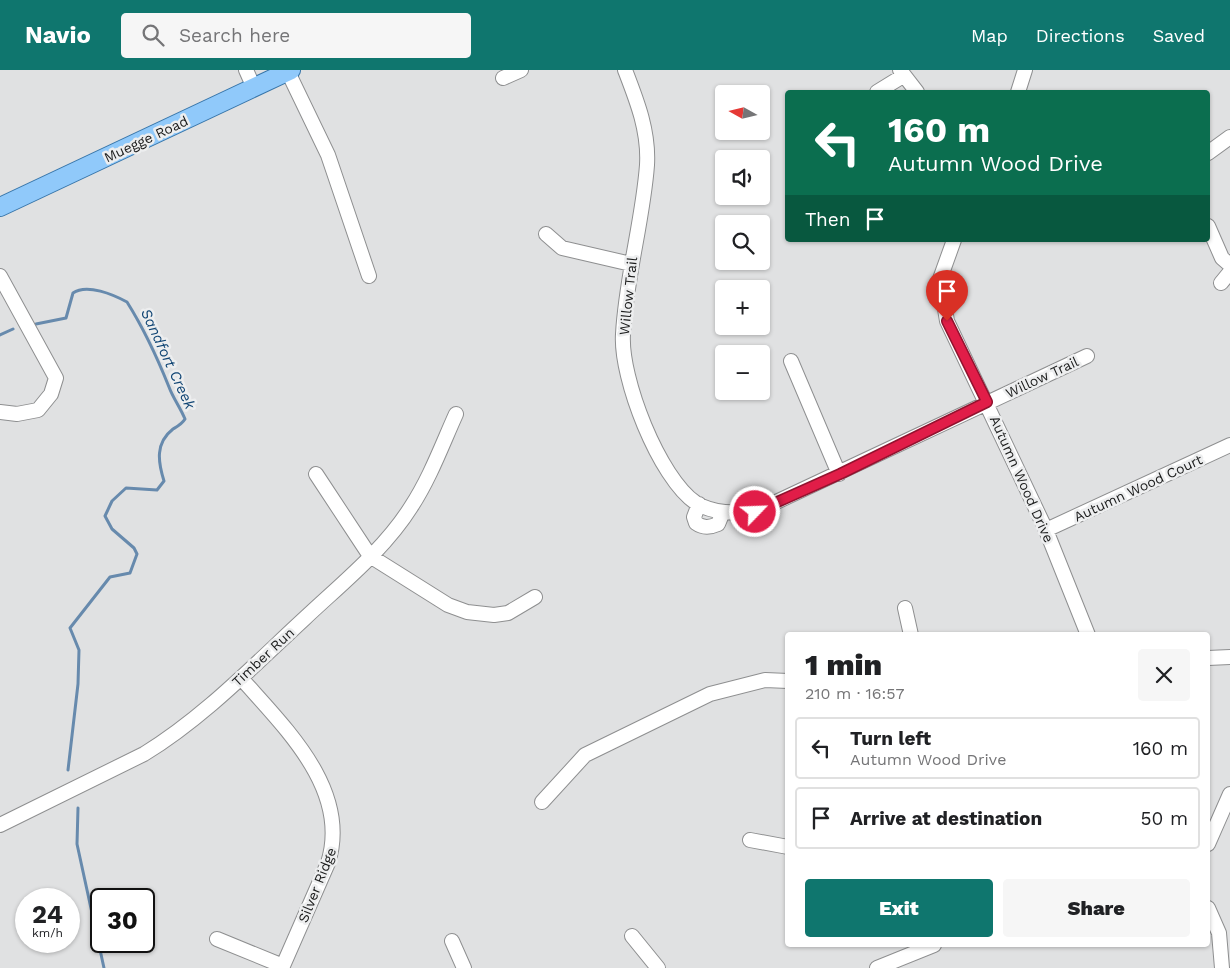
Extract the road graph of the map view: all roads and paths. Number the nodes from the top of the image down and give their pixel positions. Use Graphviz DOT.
graph roads {
  1 [pos="246,70"];
  2 [pos="521,70"];
  3 [pos="625,70"];
  4 [pos="1024,70"];
  5 [pos="290,71"];
  6 [pos="901,73"];
  7 [pos="503,78"];
  8 [pos="254,88"];
  9 [pos="880,90"];
  10 [pos="915,90"];
  11 [pos="1019,90"];
  12 [pos="1230,137"];
  13 [pos="1210,152"];
  14 [pos="0,207"];
  15 [pos="1210,231"];
  16 [pos="546,234"];
  17 [pos="953,242"];
  18 [pos="631,264"];
  19 [pos="1230,265"];
  20 [pos="1230,272"];
  21 [pos="0,276"];
  22 [pos="369,276"];
  23 [pos="1221,283"];
  24 [pos="1087,356"];
  25 [pos="791,360"];
  26 [pos="987,402"];
  27 [pos="0,412"];
  28 [pos="456,414"];
  29 [pos="1230,445"];
  30 [pos="316,474"];
  31 [pos="840,474"];
  32 [pos="699,504"];
  33 [pos="723,512"];
  34 [pos="1046,530"];
  35 [pos="370,556"];
  36 [pos="535,597"];
  37 [pos="905,608"];
  38 [pos="910,632"];
  39 [pos="1087,632"];
  40 [pos="1230,657"];
  41 [pos="1210,658"];
  42 [pos="240,678"];
  43 [pos="785,681"];
  44 [pos="1230,794"];
  45 [pos="542,802"];
  46 [pos="0,824"];
  47 [pos="1210,839"];
  48 [pos="750,840"];
  49 [pos="785,846"];
  50 [pos="1210,913"];
  51 [pos="632,936"];
  52 [pos="217,939"];
  53 [pos="452,942"];
  54 [pos="929,947"];
  55 [pos="282,967"];
  56 [pos="464,968"];
  57 [pos="658,968"];
  58 [pos="877,968"];
  59 [pos="1222,968"];
  1 -- 8 [label="street"];
  2 -- 7 [label="street"];
  3 -- 18 [label="street, Willow Trail"];
  4 -- 11 [label="street"];
  5 -- 8 [label="main road, Muegge Road"];
  5 -- 22 [label="street"];
  6 -- 9 [label="street"];
  6 -- 10 [label="street"];
  8 -- 14 [label="main road, Muegge Road"];
  12 -- 13 [label="street"];
  15 -- 19 [label="street"];
  16 -- 18 [label="street"];
  17 -- 26 [label="street, Autumn Wood Drive"];
  18 -- 32 [label="street, Willow Trail"];
  20 -- 23 [label="street"];
  21 -- 27 [label="street"];
  24 -- 26 [label="street, Willow Trail"];
  25 -- 31 [label="street"];
  26 -- 31 [label="street, Willow Trail"];
  26 -- 34 [label="street, Autumn Wood Drive"];
  28 -- 35 [label="street, Timber Run"];
  29 -- 34 [label="street, Autumn Wood Court"];
  30 -- 35 [label="street"];
  31 -- 33 [label="street, Willow Trail"];
  32 -- 33 [label="street, Willow Trail"];
  32 -- 33 [label="street"];
  34 -- 39 [label="street, Autumn Wood Drive"];
  35 -- 36 [label="street"];
  35 -- 42 [label="street, Timber Run"];
  37 -- 38 [label="street"];
  40 -- 41 [label="street"];
  42 -- 46 [label="street, Timber Run"];
  42 -- 55 [label="street, Silver Ridge"];
  43 -- 45 [label="street"];
  44 -- 47 [label="street"];
  48 -- 49 [label="street"];
  50 -- 59 [label="street"];
  51 -- 57 [label="street"];
  52 -- 55 [label="street"];
  53 -- 56 [label="street"];
  54 -- 58 [label="street"];
}
